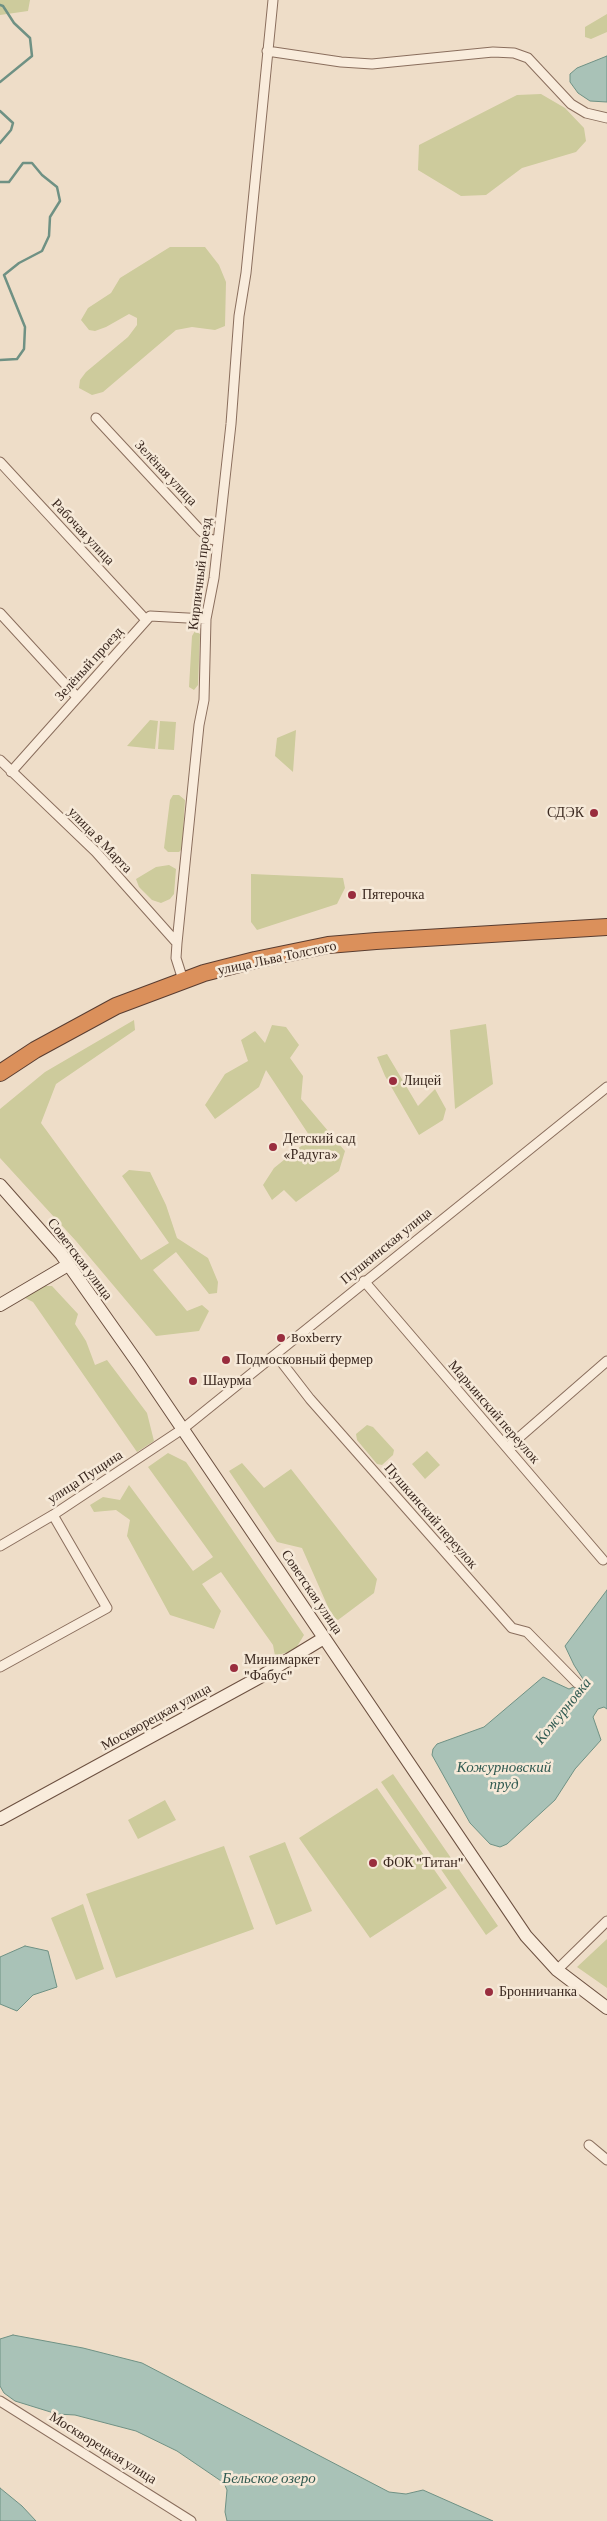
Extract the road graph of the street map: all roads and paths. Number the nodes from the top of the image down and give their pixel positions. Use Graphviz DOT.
graph roads {
  1 [pos="273,0"];
  2 [pos="267,51"];
  3 [pos="607,118"];
  4 [pos="96,418"];
  5 [pos="0,462"];
  6 [pos="218,541"];
  7 [pos="0,612"];
  8 [pos="206,619"];
  9 [pos="146,620"];
  10 [pos="77,697"];
  11 [pos="0,760"];
  12 [pos="11,772"];
  13 [pos="607,927"];
  14 [pos="177,943"];
  15 [pos="183,980"];
  16 [pos="0,1073"];
  17 [pos="607,1087"];
  18 [pos="0,1185"];
  19 [pos="68,1265"];
  20 [pos="364,1281"];
  21 [pos="0,1305"];
  22 [pos="276,1355"];
  23 [pos="607,1361"];
  24 [pos="184,1428"];
  25 [pos="506,1448"];
  26 [pos="53,1515"];
  27 [pos="0,1546"];
  28 [pos="603,1560"];
  29 [pos="324,1638"];
  30 [pos="0,1667"];
  31 [pos="577,1683"];
  32 [pos="0,1819"];
  33 [pos="607,1921"];
  34 [pos="558,1970"];
  35 [pos="607,2008"];
  36 [pos="589,2145"];
  37 [pos="607,2160"];
  38 [pos="0,2401"];
  39 [pos="191,2521"];
  1 -- 2 [label="street, Кирпичный проезд"];
  2 -- 3 [label="street"];
  2 -- 6 [label="street, Кирпичный проезд"];
  4 -- 6 [label="street, Зелёная улица"];
  5 -- 9 [label="street, Рабочая улица"];
  6 -- 8 [label="street, Кирпичный проезд"];
  7 -- 10 [label="street"];
  8 -- 9 [label="street"];
  8 -- 14 [label="street, Кирпичный проезд"];
  9 -- 10 [label="street, Зелёный проезд"];
  10 -- 12 [label="street, Зелёный проезд"];
  11 -- 12 [label="street, улица 8 Марта"];
  12 -- 14 [label="street, улица 8 Марта"];
  13 -- 15 [label="highway, улица Льва Толстого"];
  14 -- 15 [label="street, Кирпичный проезд"];
  15 -- 16 [label="highway, улица Льва Толстого"];
  17 -- 20 [label="street, Пушкинская улица"];
  18 -- 19 [label="main road, Советская улица"];
  19 -- 21 [label="main road"];
  19 -- 24 [label="main road, Советская улица"];
  20 -- 22 [label="street, Пушкинская улица"];
  20 -- 25 [label="street, Марьинский переулок"];
  22 -- 24 [label="street, Пушкинская улица"];
  22 -- 31 [label="street, Пушкинский переулок"];
  23 -- 25 [label="street"];
  24 -- 26 [label="street, улица Пущина"];
  24 -- 29 [label="main road, Советская улица"];
  25 -- 28 [label="street, Марьинский переулок"];
  26 -- 27 [label="street, улица Пущина"];
  26 -- 30 [label="street"];
  29 -- 32 [label="main road, Москворецкая улица"];
  29 -- 34 [label="main road, Советская улица"];
  33 -- 34 [label="street"];
  34 -- 35 [label="main road, Советская улица"];
  36 -- 37 [label="street"];
  38 -- 39 [label="street, Москворецкая улица"];
}
